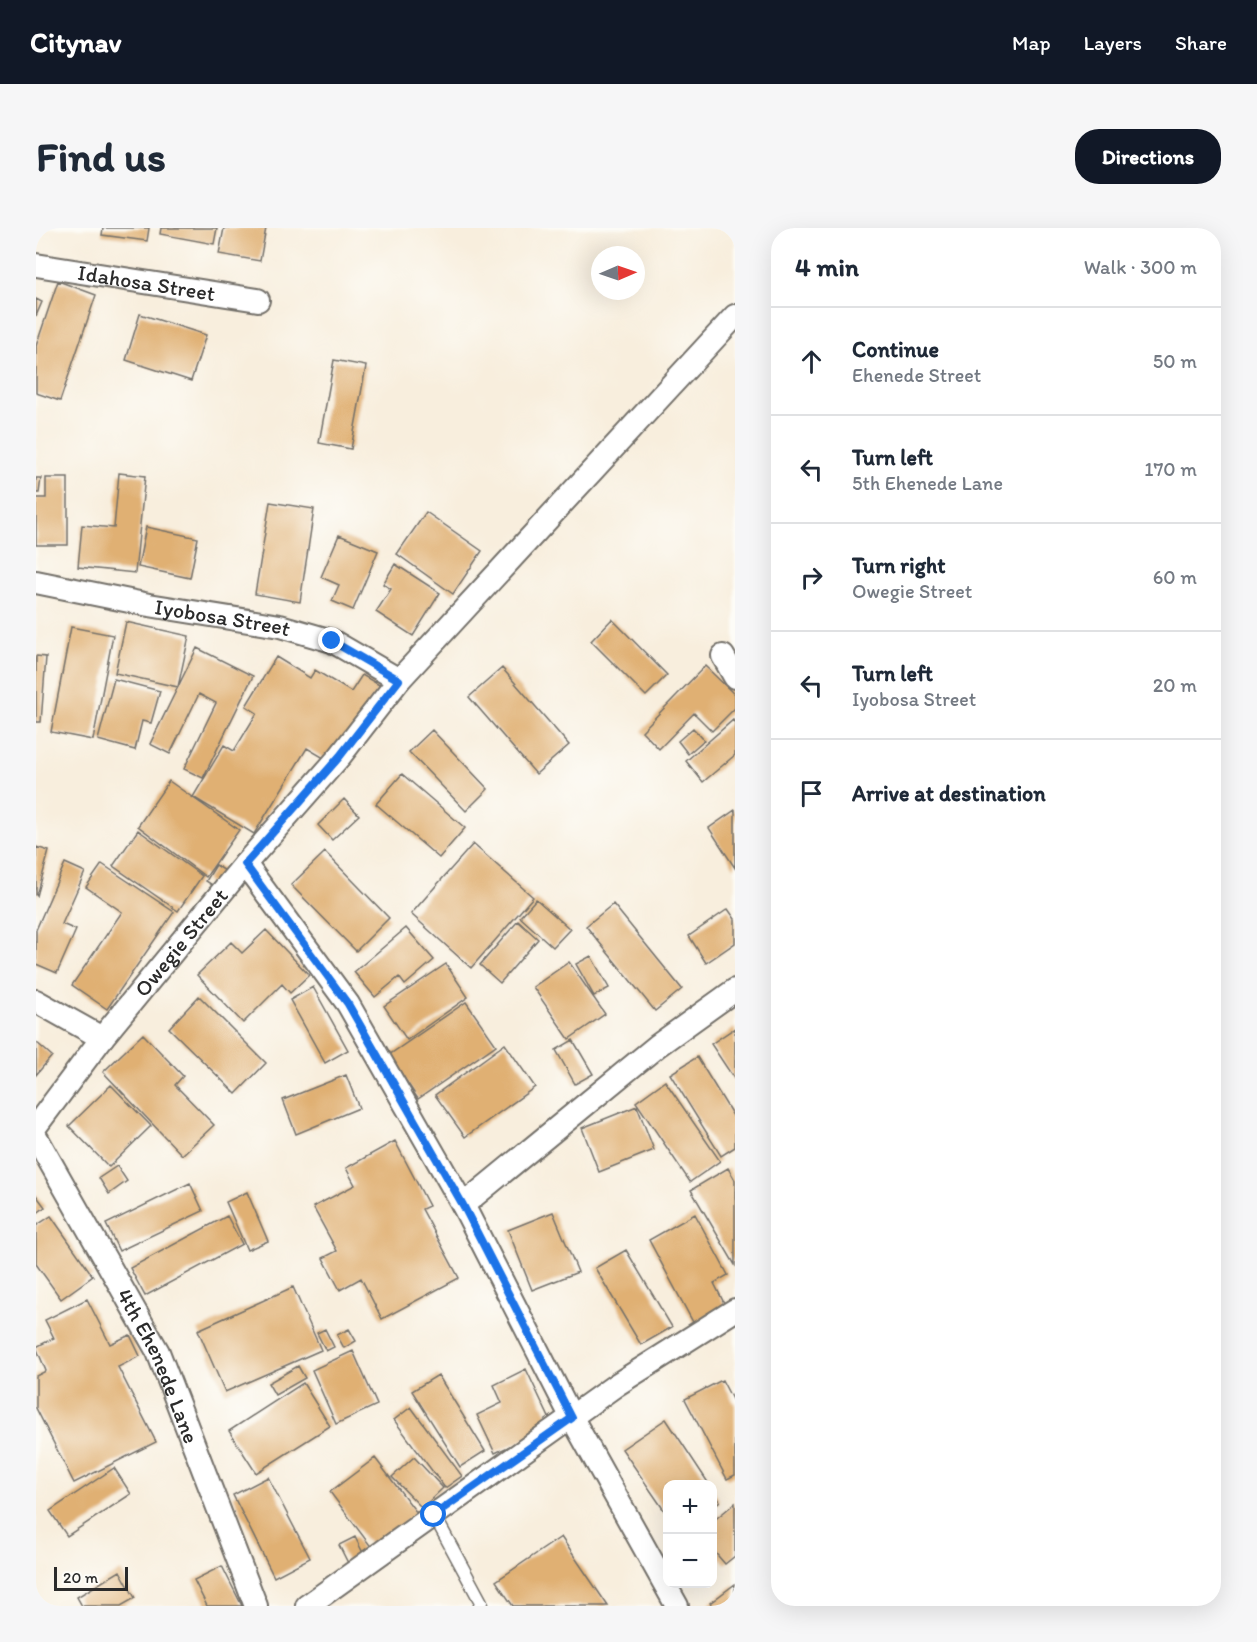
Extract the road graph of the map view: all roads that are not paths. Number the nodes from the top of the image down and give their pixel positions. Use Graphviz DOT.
graph roads {
  1 [pos="36,265"];
  2 [pos="258,300"];
  3 [pos="735,316"];
  4 [pos="36,582"];
  5 [pos="723,656"];
  6 [pos="735,677"];
  7 [pos="399,680"];
  8 [pos="245,864"];
  9 [pos="735,990"];
  10 [pos="36,1001"];
  11 [pos="102,1038"];
  12 [pos="36,1126"];
  13 [pos="36,1137"];
  14 [pos="463,1205"];
  15 [pos="735,1310"];
  16 [pos="572,1418"];
  17 [pos="434,1515"];
  18 [pos="256,1606"];
  19 [pos="308,1606"];
  20 [pos="480,1606"];
  21 [pos="677,1606"];
  1 -- 2 [label="street, Idahosa Street"];
  3 -- 7 [label="street, Owegie Street"];
  4 -- 7 [label="street, Iyobosa Street"];
  5 -- 6 [label="street"];
  7 -- 8 [label="street, Owegie Street"];
  8 -- 11 [label="street, Owegie Street"];
  8 -- 14 [label="street"];
  9 -- 14 [label="street"];
  10 -- 11 [label="street"];
  11 -- 12 [label="street, Owegie Street"];
  13 -- 18 [label="street, 4th Ehenede Lane"];
  14 -- 16 [label="street"];
  15 -- 16 [label="street"];
  16 -- 17 [label="street"];
  16 -- 21 [label="street"];
  17 -- 19 [label="street"];
  17 -- 20 [label="lane"];
}
